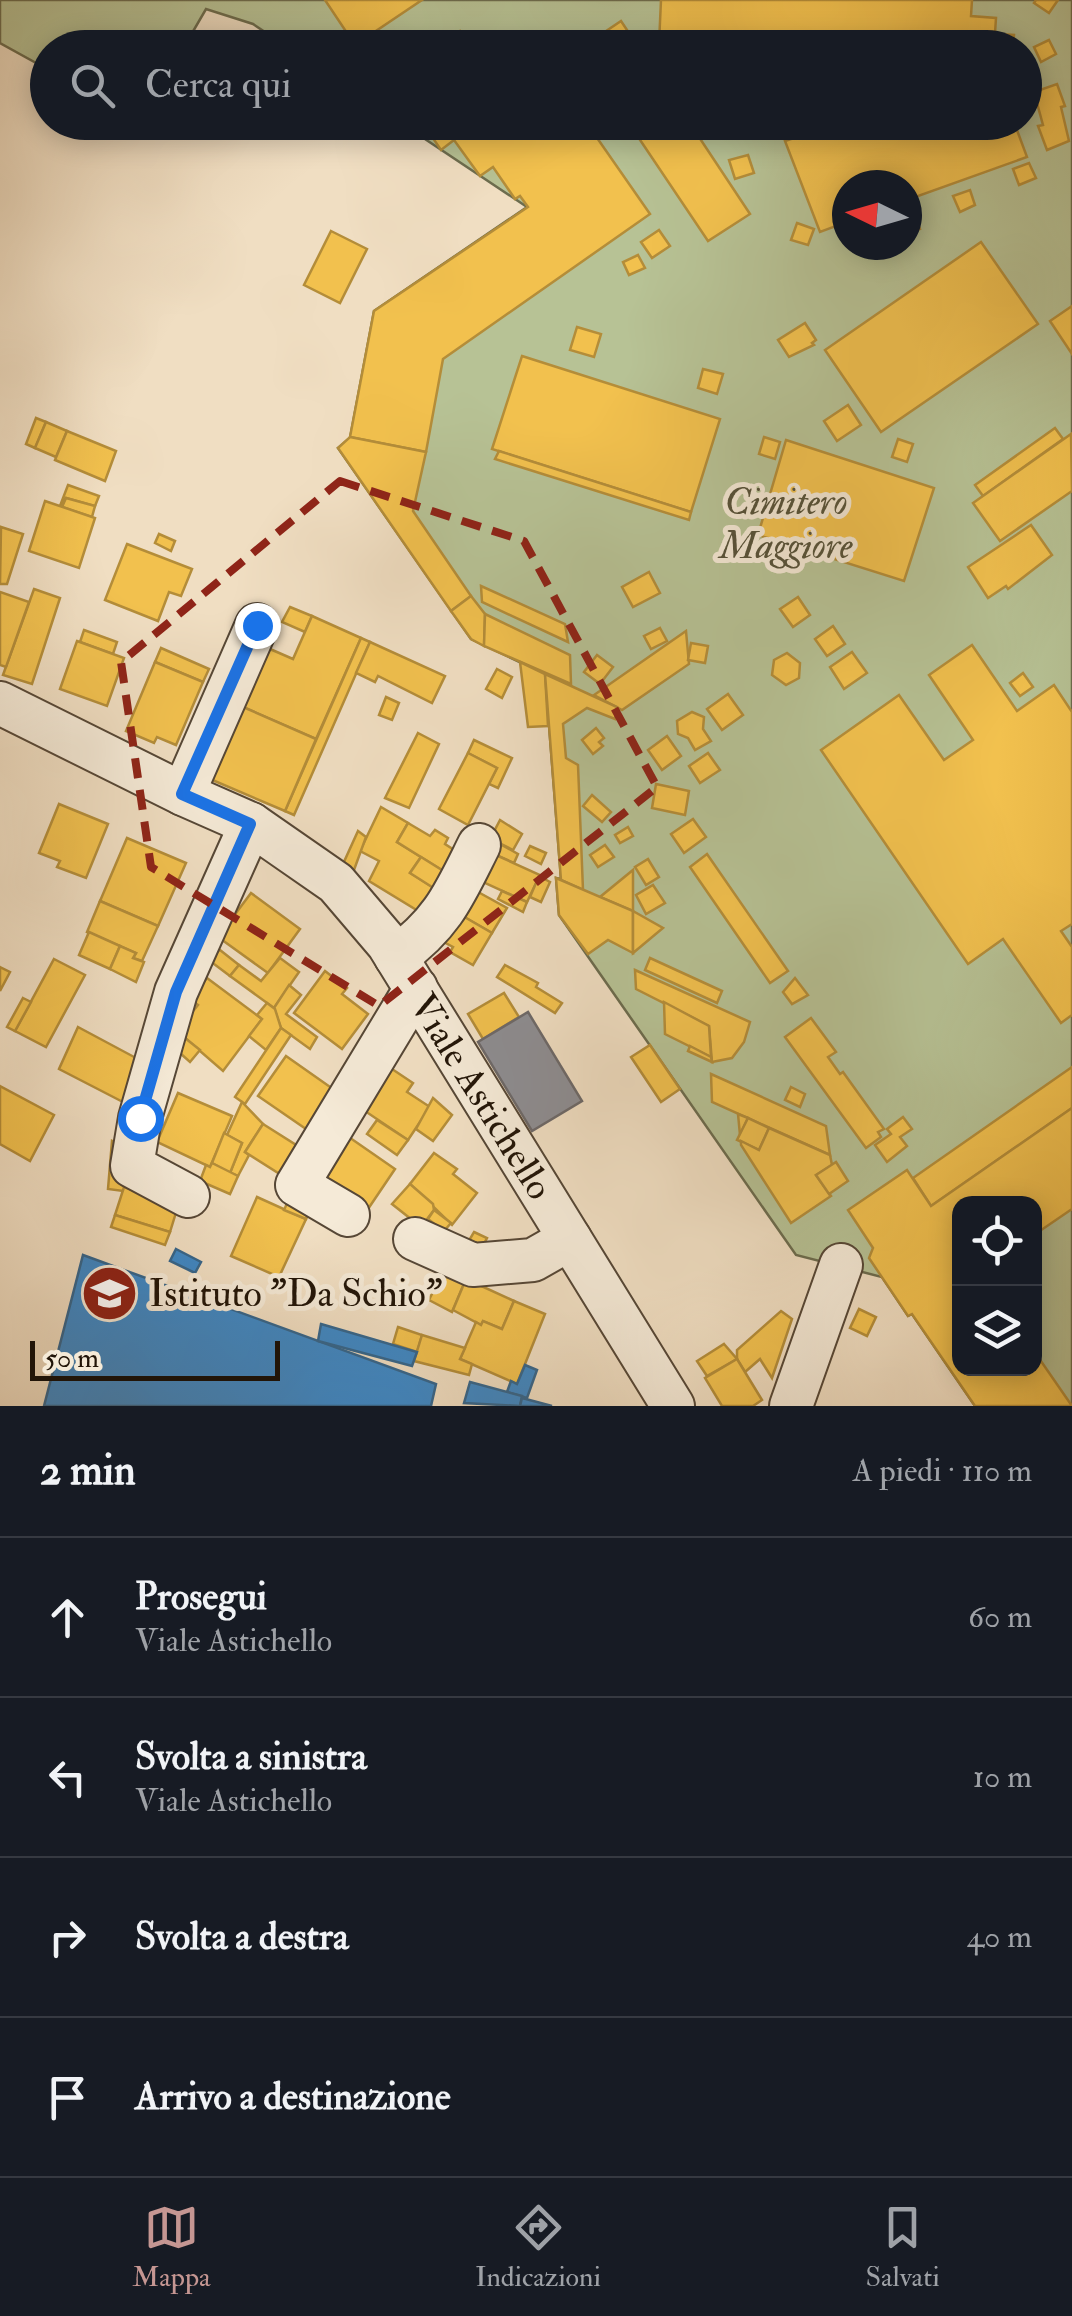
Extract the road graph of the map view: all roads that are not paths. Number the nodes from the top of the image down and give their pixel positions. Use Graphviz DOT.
graph roads {
  1 [pos="257,625"];
  2 [pos="0,703"];
  3 [pos="182,794"];
  4 [pos="250,824"];
  5 [pos="479,845"];
  6 [pos="406,972"];
  7 [pos="188,1196"];
  8 [pos="348,1216"];
  9 [pos="570,1239"];
  10 [pos="415,1240"];
  11 [pos="840,1265"];
  12 [pos="673,1406"];
  13 [pos="792,1406"];
  1 -- 3 [label="street"];
  2 -- 3 [label="street, Viale Astichello"];
  3 -- 4 [label="street, Viale Astichello"];
  4 -- 6 [label="street, Viale Astichello"];
  4 -- 7 [label="street"];
  5 -- 6 [label="street"];
  6 -- 8 [label="street"];
  6 -- 9 [label="street, Viale Astichello"];
  9 -- 10 [label="street"];
  9 -- 12 [label="street, Viale Astichello"];
  11 -- 13 [label="street"];
}
